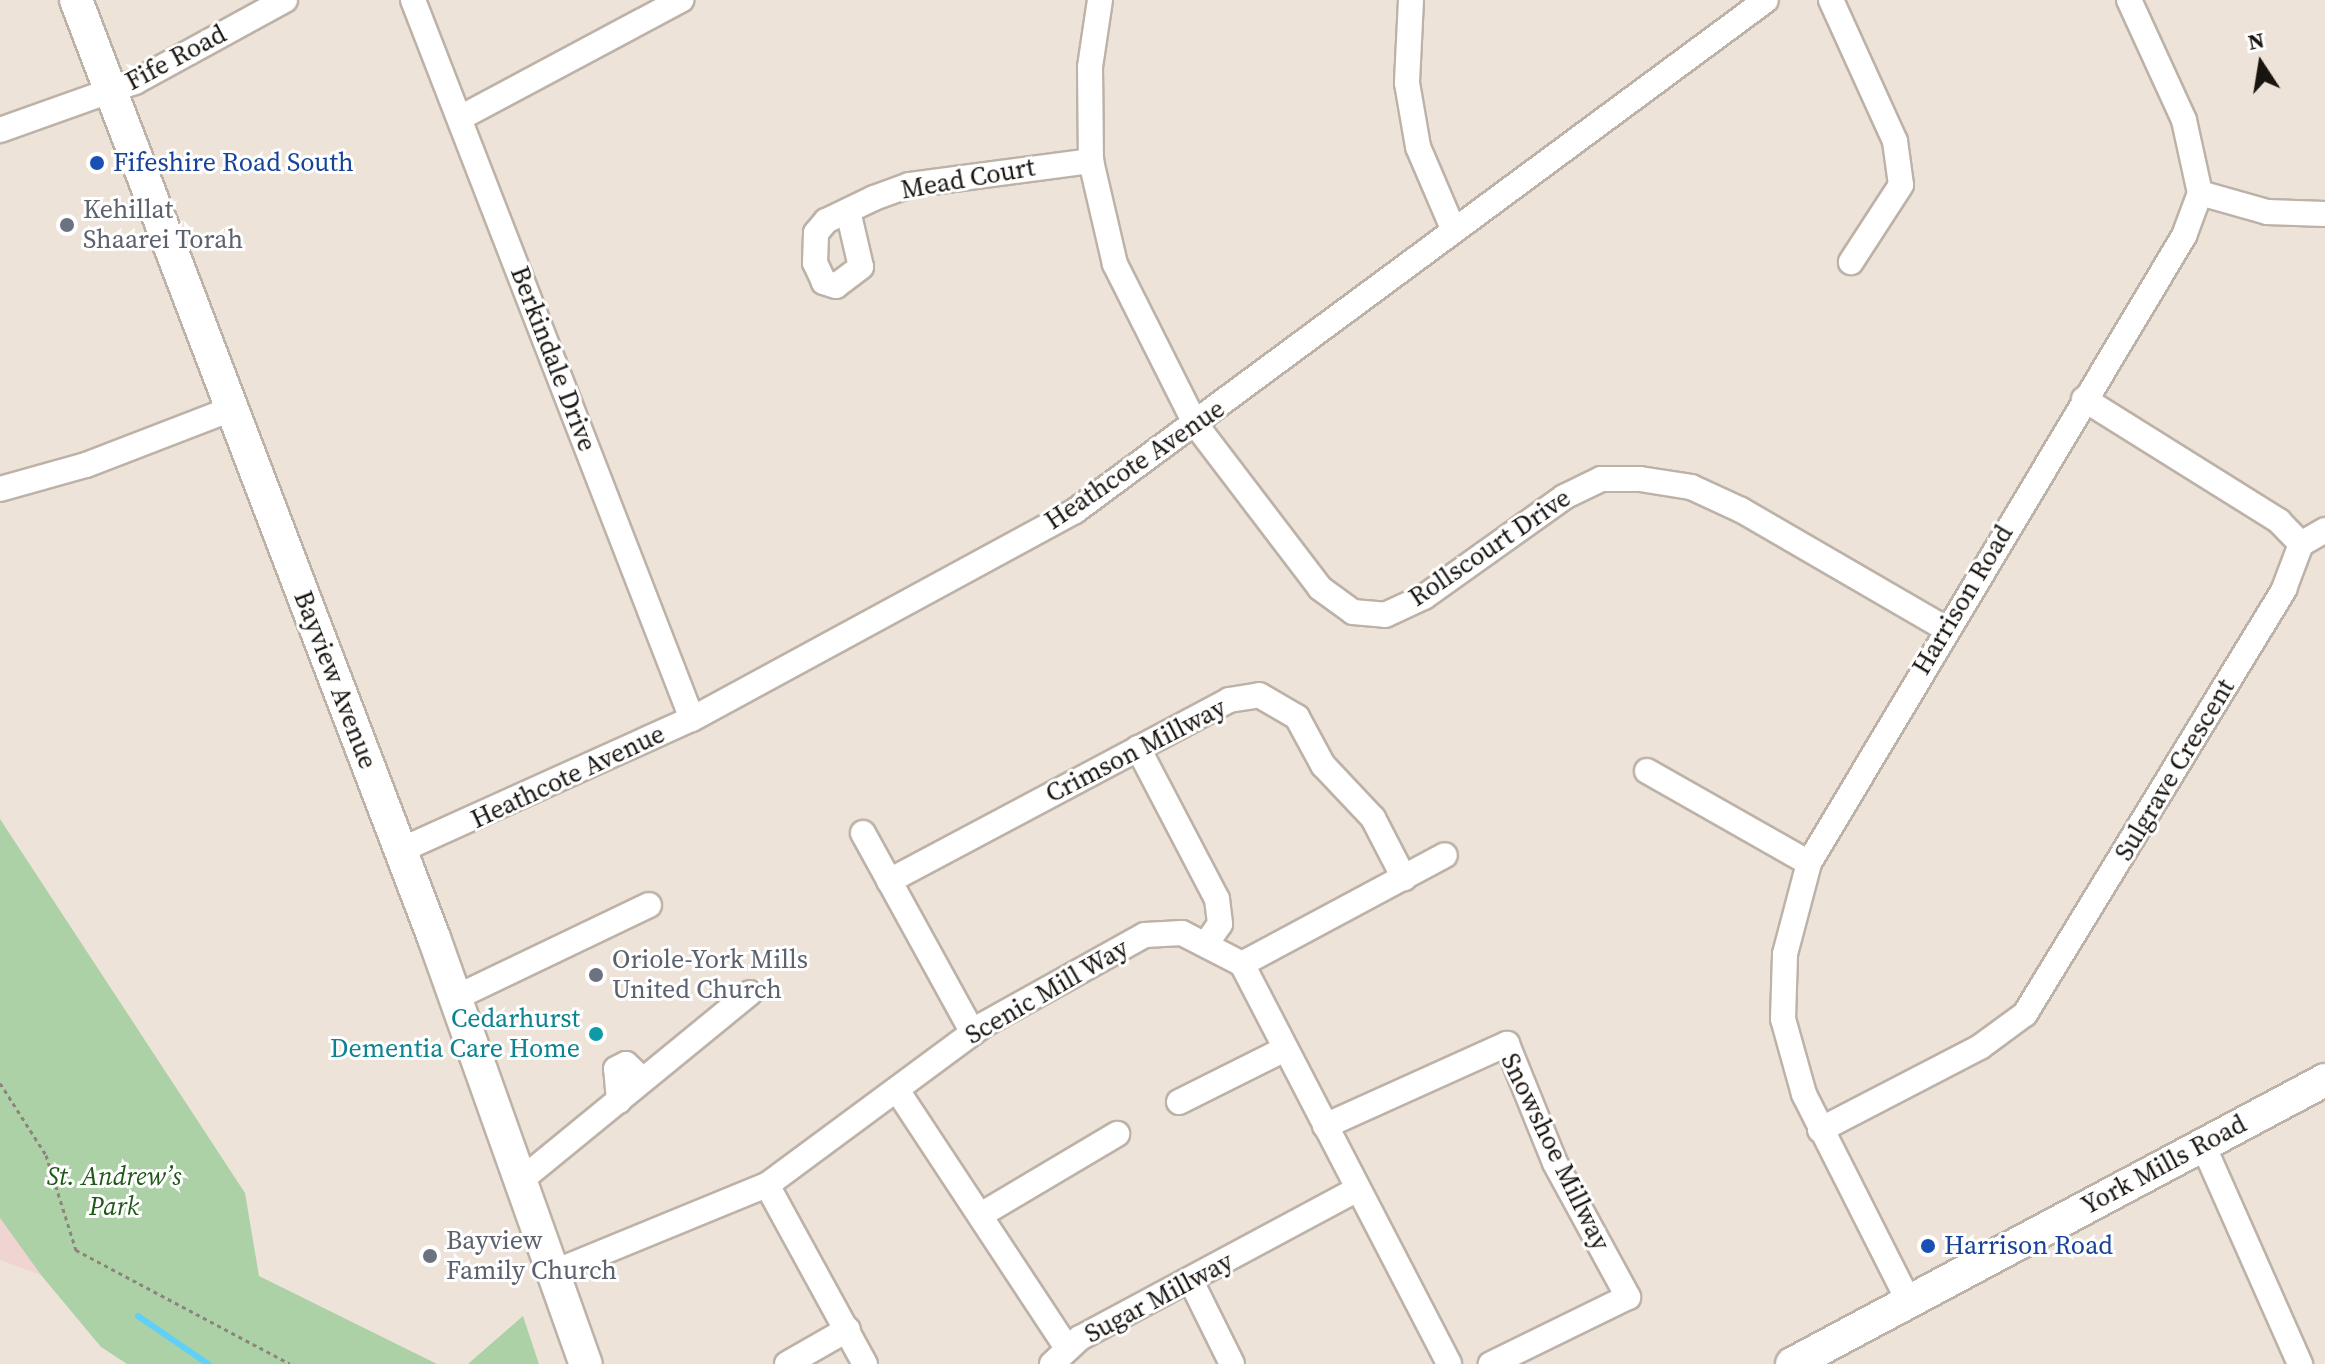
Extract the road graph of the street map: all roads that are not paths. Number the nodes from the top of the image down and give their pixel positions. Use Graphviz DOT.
graph roads {
  1 [pos="76,0"];
  2 [pos="285,0"];
  3 [pos="413,0"];
  4 [pos="681,0"];
  5 [pos="1100,0"];
  6 [pos="1411,0"];
  7 [pos="1766,0"];
  8 [pos="1831,0"];
  9 [pos="2129,0"];
  10 [pos="109,93"];
  11 [pos="460,118"];
  12 [pos="0,130"];
  13 [pos="1091,161"];
  14 [pos="2200,193"];
  15 [pos="848,211"];
  16 [pos="2325,214"];
  17 [pos="1454,231"];
  18 [pos="1851,262"];
  19 [pos="2084,399"];
  20 [pos="231,409"];
  21 [pos="1196,425"];
  22 [pos="0,489"];
  23 [pos="2325,530"];
  24 [pos="2301,544"];
  25 [pos="1946,629"];
  26 [pos="692,719"];
  27 [pos="1138,748"];
  28 [pos="1647,771"];
  29 [pos="863,833"];
  30 [pos="399,851"];
  31 [pos="1445,855"];
  32 [pos="1809,863"];
  33 [pos="1404,878"];
  34 [pos="889,881"];
  35 [pos="649,905"];
  36 [pos="1208,941"];
  37 [pos="1242,964"];
  38 [pos="750,993"];
  39 [pos="455,998"];
  40 [pos="973,1033"];
  41 [pos="1285,1049"];
  42 [pos="2325,1080"];
  43 [pos="897,1090"];
  44 [pos="1179,1102"];
  45 [pos="1325,1126"];
  46 [pos="1820,1130"];
  47 [pos="1117,1134"];
  48 [pos="2203,1145"];
  49 [pos="520,1181"];
  50 [pos="767,1185"];
  51 [pos="1354,1191"];
  52 [pos="984,1213"];
  53 [pos="552,1273"];
  54 [pos="1192,1283"];
  55 [pos="1909,1302"];
  56 [pos="848,1329"];
  57 [pos="1060,1356"];
  58 [pos="586,1364"];
  59 [pos="787,1364"];
  60 [pos="865,1364"];
  61 [pos="1232,1364"];
  62 [pos="1449,1364"];
  63 [pos="1491,1364"];
  64 [pos="1792,1364"];
  65 [pos="2300,1364"];
  1 -- 10 [label="main road, Bayview Avenue"];
  2 -- 10 [label="street, Fife Road"];
  3 -- 11 [label="street, Berkindale Drive"];
  4 -- 11 [label="street"];
  5 -- 13 [label="street, Rollscourt Drive"];
  6 -- 17 [label="street"];
  7 -- 17 [label="street, Heathcote Avenue"];
  8 -- 18 [label="street"];
  9 -- 14 [label="street"];
  10 -- 12 [label="street, Fife Road"];
  10 -- 20 [label="main road, Bayview Avenue"];
  11 -- 26 [label="street, Berkindale Drive"];
  13 -- 15 [label="street, Mead Court"];
  13 -- 21 [label="street, Rollscourt Drive"];
  14 -- 16 [label="street"];
  14 -- 19 [label="street, Harrison Road"];
  17 -- 21 [label="street, Heathcote Avenue"];
  19 -- 24 [label="street"];
  19 -- 25 [label="street, Harrison Road"];
  20 -- 22 [label="street"];
  20 -- 30 [label="main road, Bayview Avenue"];
  21 -- 25 [label="street, Rollscourt Drive"];
  21 -- 26 [label="street, Heathcote Avenue"];
  23 -- 24 [label="street"];
  24 -- 46 [label="street, Sulgrave Crescent"];
  25 -- 32 [label="street, Harrison Road"];
  26 -- 30 [label="street, Heathcote Avenue"];
  27 -- 33 [label="street, Crimson Millway"];
  27 -- 34 [label="street, Crimson Millway"];
  27 -- 36 [label="street"];
  28 -- 32 [label="street"];
  29 -- 34 [label="street"];
  30 -- 39 [label="main road, Bayview Avenue"];
  31 -- 33 [label="street"];
  32 -- 46 [label="street, Harrison Road"];
  33 -- 37 [label="street"];
  34 -- 40 [label="street"];
  35 -- 39 [label="street"];
  36 -- 37 [label="street, Scenic Mill Way"];
  36 -- 40 [label="street, Scenic Mill Way"];
  37 -- 41 [label="street, Scenic Mill Way"];
  38 -- 49 [label="street"];
  39 -- 49 [label="main road, Bayview Avenue"];
  40 -- 43 [label="street, Scenic Mill Way"];
  41 -- 44 [label="street"];
  41 -- 45 [label="street, Scenic Mill Way"];
  42 -- 48 [label="main road, York Mills Road"];
  43 -- 50 [label="street, Scenic Mill Way"];
  43 -- 52 [label="street, Sugar Millway"];
  45 -- 51 [label="street, Scenic Mill Way"];
  45 -- 63 [label="street, Snowshoe Millway"];
  46 -- 55 [label="street, Harrison Road"];
  47 -- 52 [label="street"];
  48 -- 55 [label="main road, York Mills Road"];
  48 -- 65 [label="street"];
  49 -- 53 [label="main road, Bayview Avenue"];
  50 -- 53 [label="street, Scenic Mill Way"];
  50 -- 56 [label="street"];
  51 -- 54 [label="street, Sugar Millway"];
  51 -- 62 [label="street, Scenic Mill Way"];
  52 -- 57 [label="street, Sugar Millway"];
  53 -- 58 [label="main road, Bayview Avenue"];
  54 -- 57 [label="street, Sugar Millway"];
  54 -- 61 [label="street"];
  55 -- 64 [label="main road, York Mills Road"];
  56 -- 59 [label="street"];
  56 -- 60 [label="street"];
}
